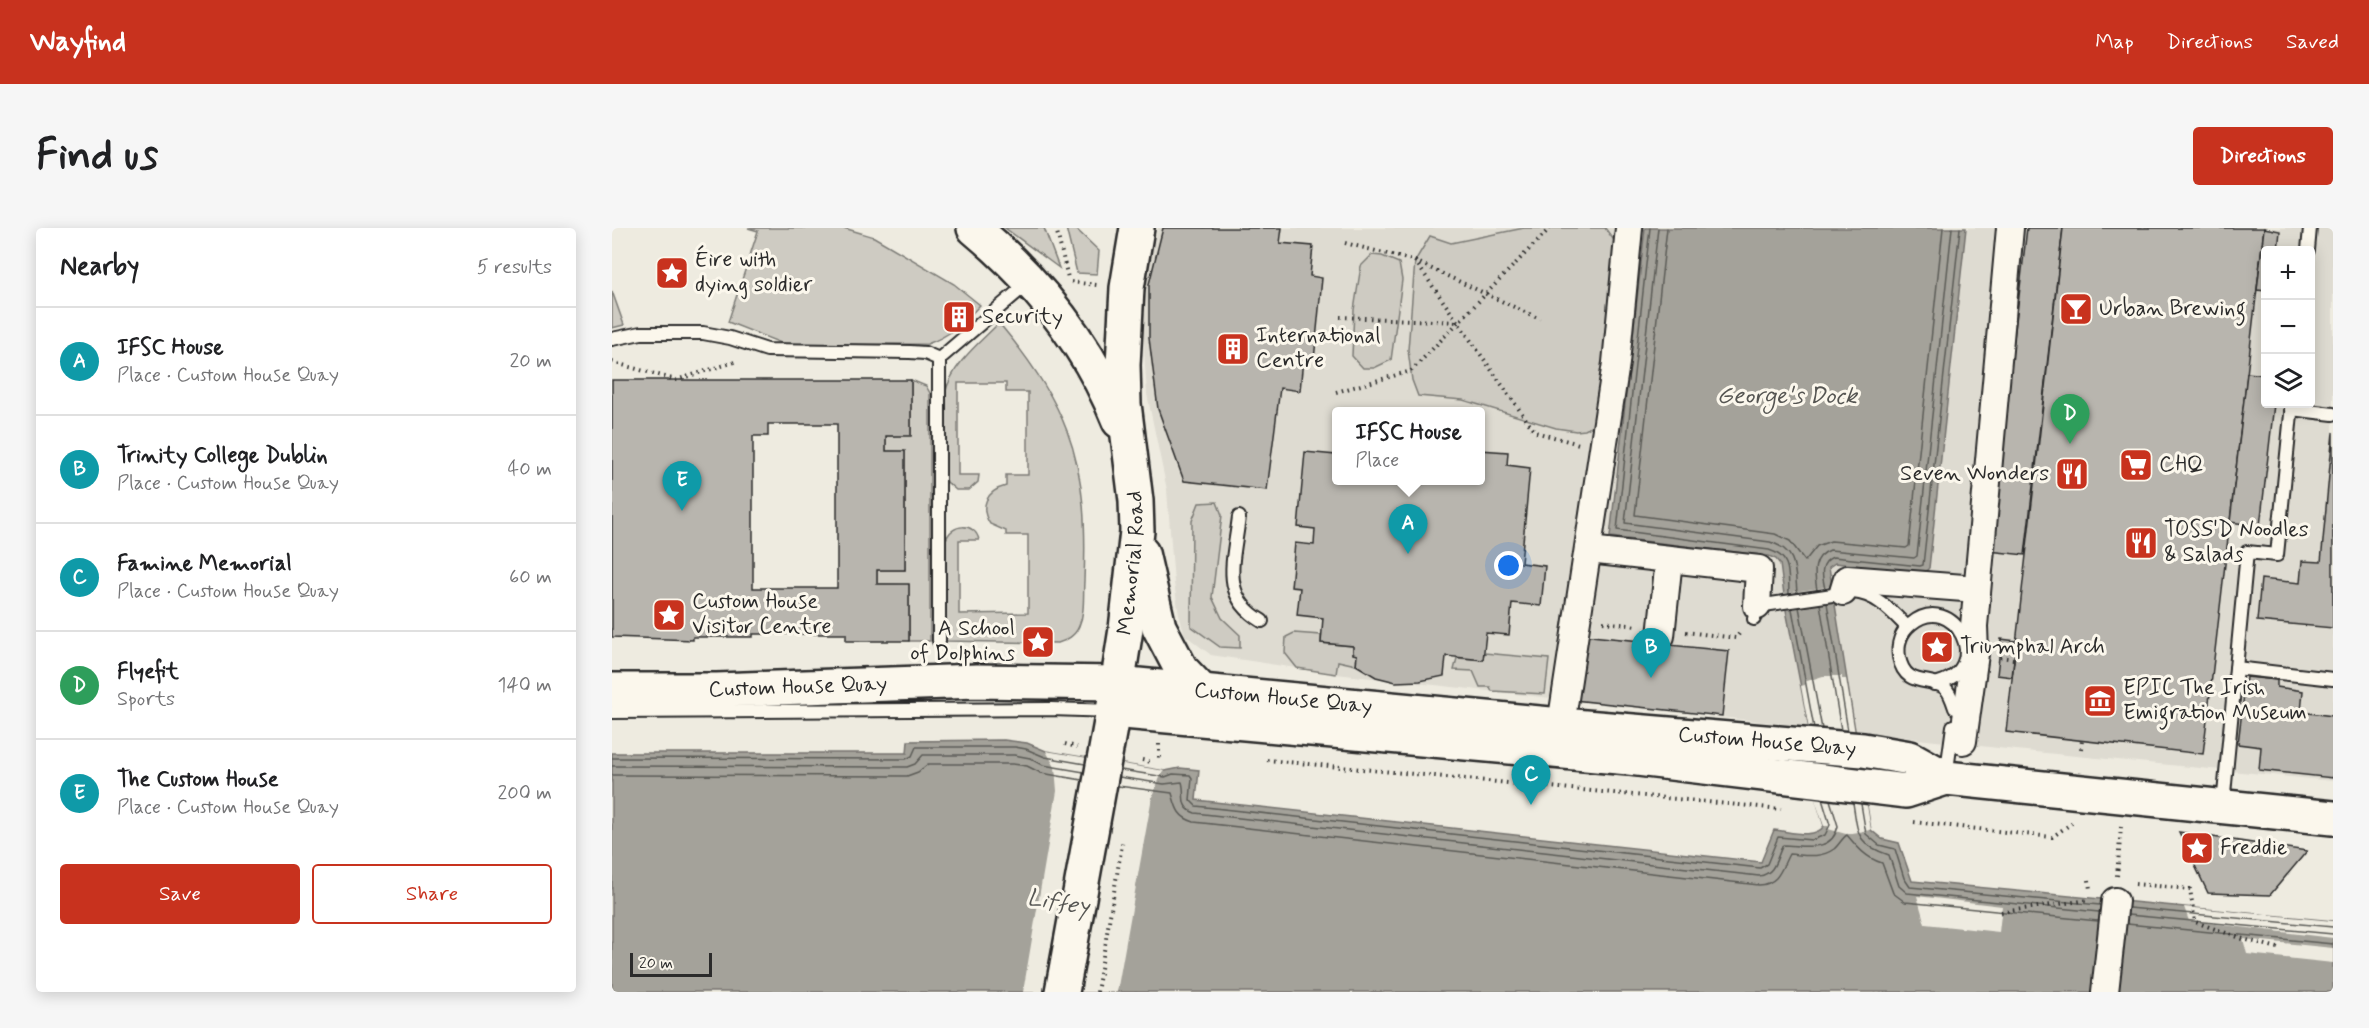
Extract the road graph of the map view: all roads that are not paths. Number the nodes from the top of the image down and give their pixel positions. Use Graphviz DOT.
graph roads {
  1 [pos="974,228"];
  2 [pos="1137,228"];
  3 [pos="1629,228"];
  4 [pos="2010,228"];
  5 [pos="2310,228"];
  6 [pos="2308,246"];
  7 [pos="1031,281"];
  8 [pos="612,339"];
  9 [pos="939,359"];
  10 [pos="2292,408"];
  11 [pos="2302,408"];
  12 [pos="2333,414"];
  13 [pos="1127,443"];
  14 [pos="1239,517"];
  15 [pos="1137,531"];
  16 [pos="1589,550"];
  17 [pos="1669,559"];
  18 [pos="1977,589"];
  19 [pos="1843,592"];
  20 [pos="1762,609"];
  21 [pos="1262,621"];
  22 [pos="1907,627"];
  23 [pos="1661,636"];
  24 [pos="939,641"];
  25 [pos="1964,663"];
  26 [pos="2236,668"];
  27 [pos="2333,679"];
  28 [pos="1934,684"];
  29 [pos="612,690"];
  30 [pos="1202,691"];
  31 [pos="1115,697"];
  32 [pos="1955,708"];
  33 [pos="612,712"];
  34 [pos="1561,725"];
  35 [pos="1963,741"];
  36 [pos="1946,778"];
  37 [pos="2222,807"];
  38 [pos="2333,818"];
  39 [pos="2120,888"];
  40 [pos="1062,992"];
  41 [pos="2105,992"];
  1 -- 7 [label="main road, Memorial Road"];
  2 -- 13 [label="main road, Memorial Road"];
  3 -- 16 [label="street"];
  4 -- 18 [label="street"];
  5 -- 6 [label="lane"];
  7 -- 9 [label="lane"];
  7 -- 13 [label="main road, Memorial Road"];
  8 -- 9 [label="lane"];
  9 -- 24 [label="lane"];
  10 -- 26 [label="lane"];
  11 -- 12 [label="lane"];
  13 -- 15 [label="main road, Memorial Road"];
  14 -- 21 [label="lane"];
  15 -- 30 [label="main road"];
  15 -- 31 [label="main road, Memorial Road"];
  16 -- 17 [label="street"];
  16 -- 34 [label="street"];
  17 -- 20 [label="street"];
  17 -- 23 [label="street"];
  18 -- 19 [label="street"];
  18 -- 35 [label="street"];
  19 -- 20 [label="lane"];
  19 -- 22 [label="lane"];
  22 -- 25 [label="lane"];
  22 -- 28 [label="lane"];
  25 -- 28 [label="lane"];
  25 -- 32 [label="lane"];
  26 -- 27 [label="lane"];
  26 -- 37 [label="lane"];
  28 -- 32 [label="lane"];
  29 -- 31 [label="main road, Custom House Quay"];
  30 -- 31 [label="main road, Custom House Quay"];
  30 -- 34 [label="main road, Custom House Quay"];
  31 -- 33 [label="lane, Custom House Quay"];
  31 -- 36 [label="main road, Custom House Quay"];
  31 -- 40 [label="main road, Memorial Road"];
  32 -- 36 [label="lane"];
  34 -- 36 [label="main road, Custom House Quay"];
  36 -- 37 [label="main road, Custom House Quay"];
  37 -- 38 [label="main road, Custom House Quay"];
  39 -- 41 [label="street"];
}
